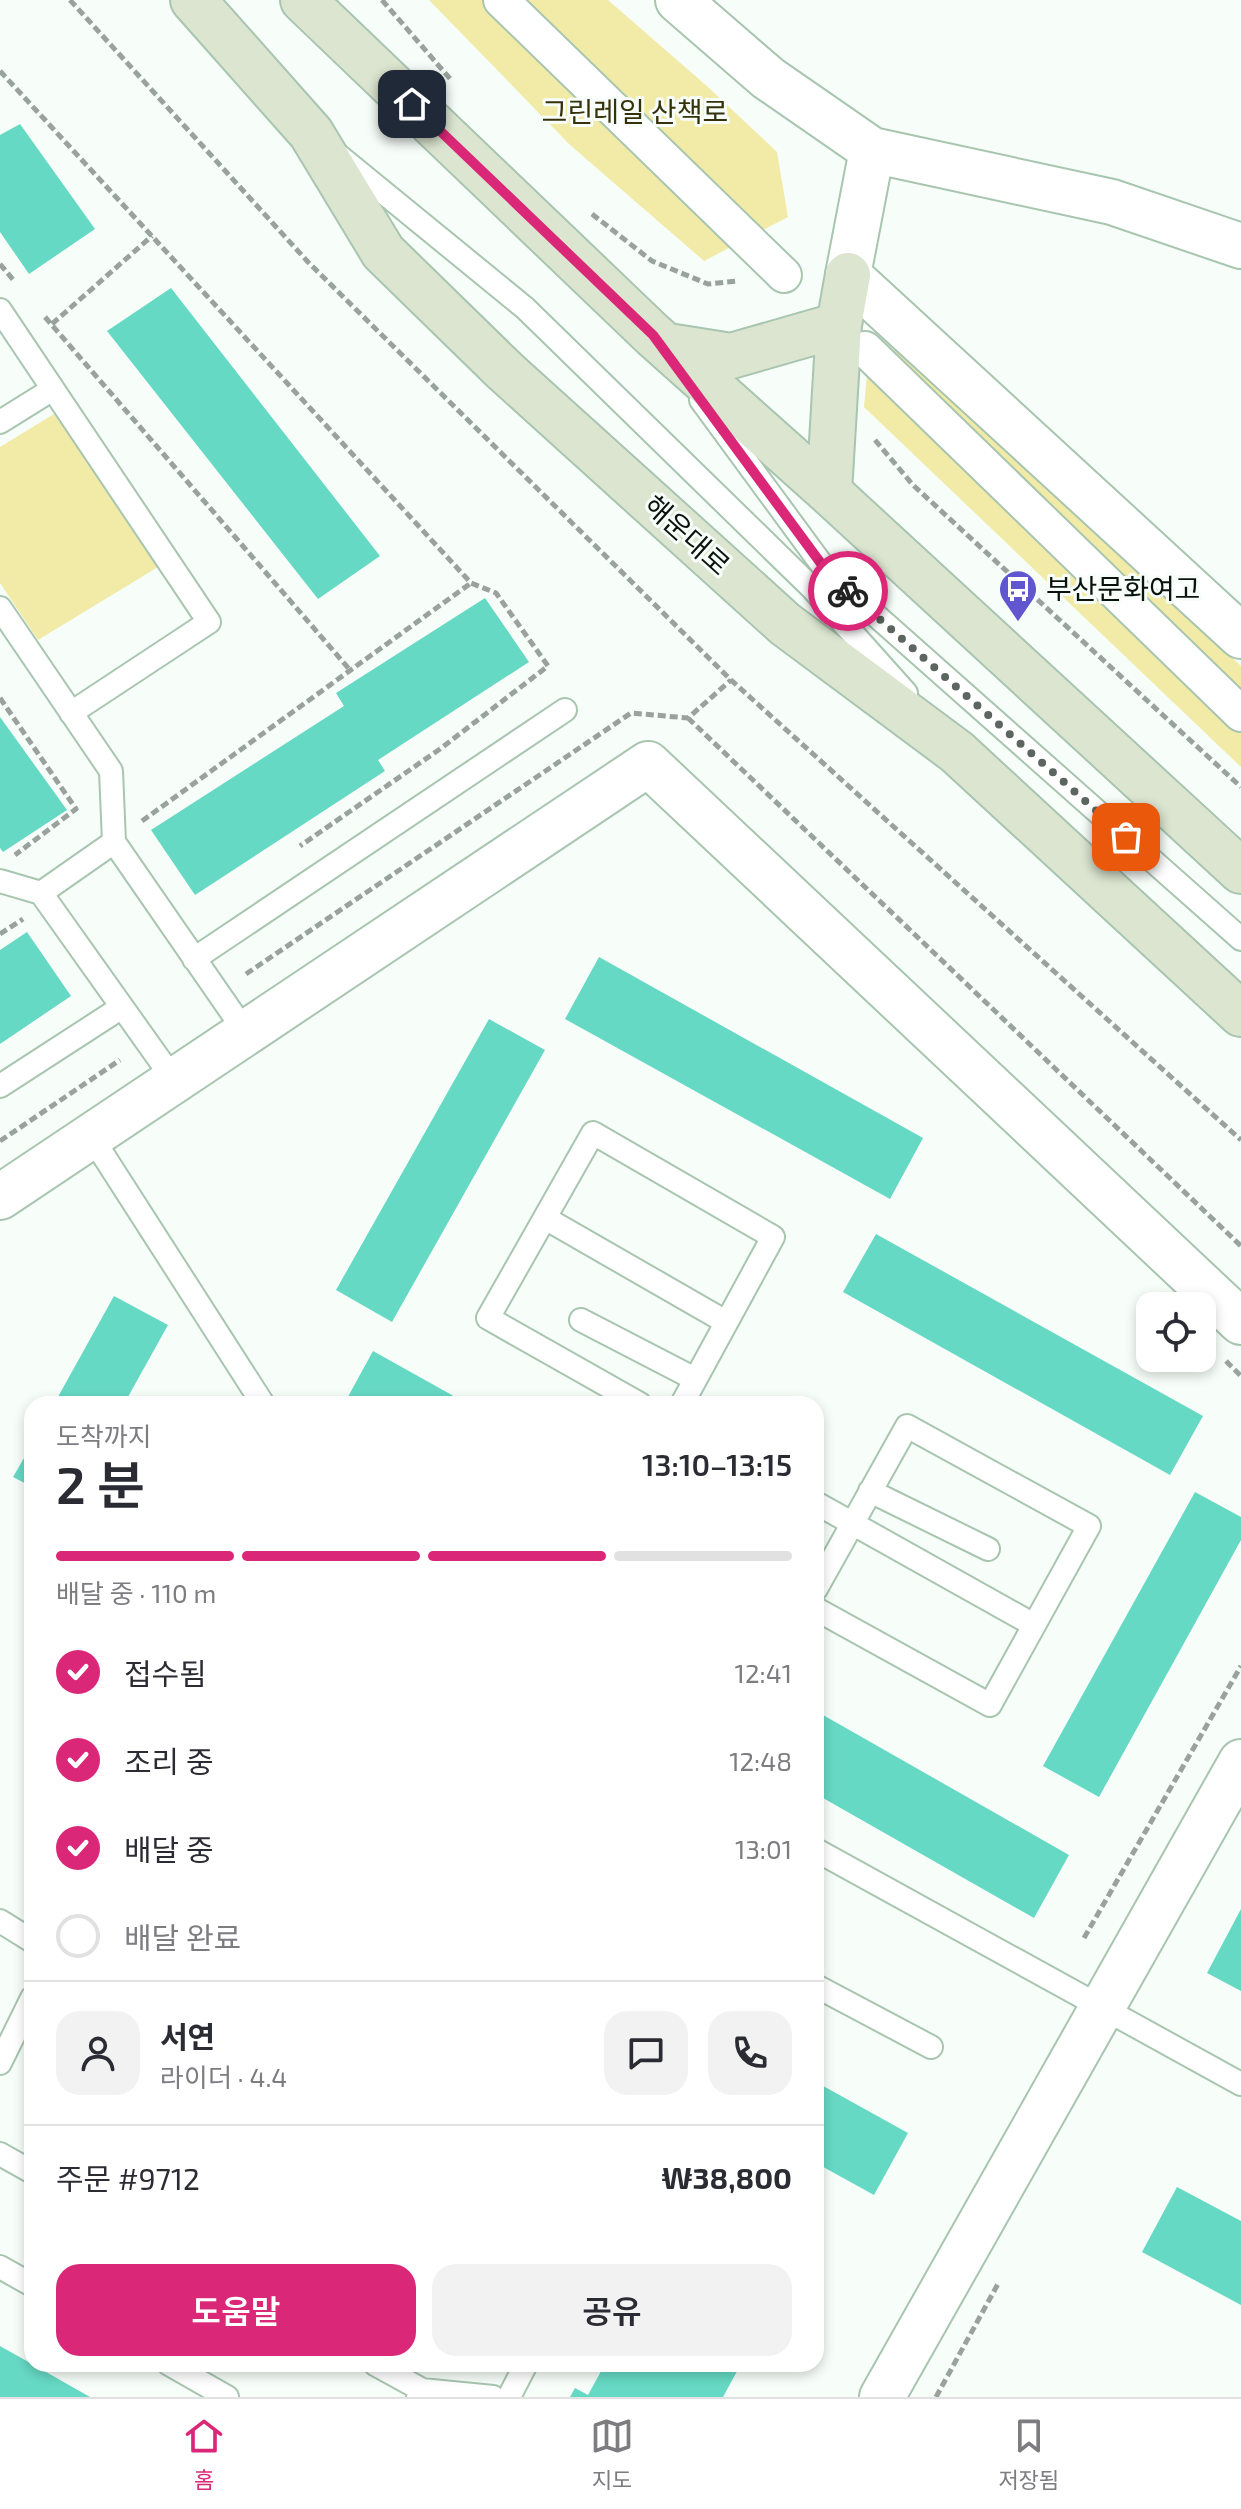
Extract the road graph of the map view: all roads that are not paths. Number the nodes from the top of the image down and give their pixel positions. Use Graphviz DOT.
graph roads {
  1 [pos="193,0"];
  2 [pos="303,0"];
  3 [pos="501,0"];
  4 [pos="678,0"];
  5 [pos="311,133"];
  6 [pos="872,150"];
  7 [pos="1241,246"];
  8 [pos="784,275"];
  9 [pos="848,275"];
  10 [pos="2,317"];
  11 [pos="852,337"];
  12 [pos="660,340"];
  13 [pos="53,389"];
  14 [pos="0,422"];
  15 [pos="829,492"];
  16 [pos="0,608"];
  17 [pos="1241,636"];
  18 [pos="565,710"];
  19 [pos="71,713"];
  20 [pos="1241,714"];
  21 [pos="957,752"];
  22 [pos="123,835"];
  23 [pos="1241,871"];
  24 [pos="2,873"];
  25 [pos="41,893"];
  26 [pos="1241,939"];
  27 [pos="194,959"];
  28 [pos="122,1007"];
  29 [pos="1241,1014"];
  30 [pos="246,1033"];
  31 [pos="174,1080"];
  32 [pos="0,1086"];
  33 [pos="91,1136"];
  34 [pos="0,1197"];
  35 [pos="545,1218"];
  36 [pos="581,1320"];
  37 [pos="726,1322"];
  38 [pos="1241,1322"];
  39 [pos="695,1379"];
  40 [pos="258,1396"];
  41 [pos="626,1396"];
  42 [pos="686,1396"];
  43 [pos="870,1491"];
  44 [pos="824,1507"];
  45 [pos="853,1523"];
  46 [pos="988,1549"];
  47 [pos="824,1575"];
  48 [pos="824,1613"];
  49 [pos="1034,1625"];
  50 [pos="1241,1762"];
  51 [pos="824,1854"];
  52 [pos="0,1921"];
  53 [pos="24,1936"];
  54 [pos="824,1990"];
  55 [pos="1102,2007"];
  56 [pos="24,2014"];
  57 [pos="931,2047"];
  58 [pos="0,2063"];
  59 [pos="1241,2084"];
  60 [pos="0,2154"];
  61 [pos="24,2168"];
  62 [pos="0,2267"];
  63 [pos="24,2280"];
  64 [pos="183,2372"];
  65 [pos="387,2372"];
  66 [pos="522,2372"];
  67 [pos="420,2394"];
  68 [pos="227,2397"];
  69 [pos="493,2397"];
  70 [pos="509,2397"];
  71 [pos="882,2397"];
  1 -- 5 [label="main road, 해운대로"];
  2 -- 12 [label="main road"];
  3 -- 8 [label="street"];
  4 -- 6 [label="street"];
  5 -- 21 [label="lane"];
  5 -- 21 [label="main road, 해운대로"];
  6 -- 7 [label="street"];
  6 -- 9 [label="street"];
  9 -- 11 [label="main road"];
  9 -- 17 [label="street"];
  10 -- 13 [label="lane"];
  11 -- 12 [label="main road"];
  11 -- 15 [label="main road"];
  11 -- 20 [label="street"];
  12 -- 15 [label="main road"];
  12 -- 26 [label="lane"];
  13 -- 14 [label="lane"];
  13 -- 19 [label="lane"];
  15 -- 23 [label="main road"];
  16 -- 19 [label="lane"];
  18 -- 27 [label="lane"];
  19 -- 22 [label="lane"];
  21 -- 29 [label="main road, 해운대로"];
  22 -- 25 [label="lane"];
  22 -- 27 [label="lane"];
  24 -- 25 [label="lane"];
  25 -- 28 [label="lane"];
  27 -- 30 [label="lane"];
  28 -- 31 [label="lane"];
  28 -- 32 [label="lane"];
  30 -- 31 [label="street"];
  30 -- 38 [label="street"];
  31 -- 33 [label="street"];
  33 -- 34 [label="street"];
  33 -- 40 [label="lane"];
  35 -- 37 [label="lane"];
  35 -- 37 [label="lane"];
  35 -- 41 [label="lane"];
  36 -- 39 [label="lane"];
  37 -- 39 [label="lane"];
  39 -- 42 [label="lane"];
  43 -- 45 [label="lane"];
  43 -- 46 [label="lane"];
  43 -- 49 [label="lane"];
  44 -- 45 [label="lane"];
  45 -- 47 [label="lane"];
  45 -- 49 [label="lane"];
  48 -- 49 [label="lane"];
  50 -- 55 [label="street"];
  51 -- 55 [label="lane"];
  52 -- 53 [label="lane"];
  54 -- 57 [label="lane"];
  55 -- 59 [label="lane"];
  55 -- 71 [label="street"];
  56 -- 58 [label="lane"];
  60 -- 61 [label="lane"];
  62 -- 63 [label="lane"];
  64 -- 68 [label="lane"];
  65 -- 67 [label="lane"];
  66 -- 70 [label="lane"];
  67 -- 69 [label="lane"];
}
